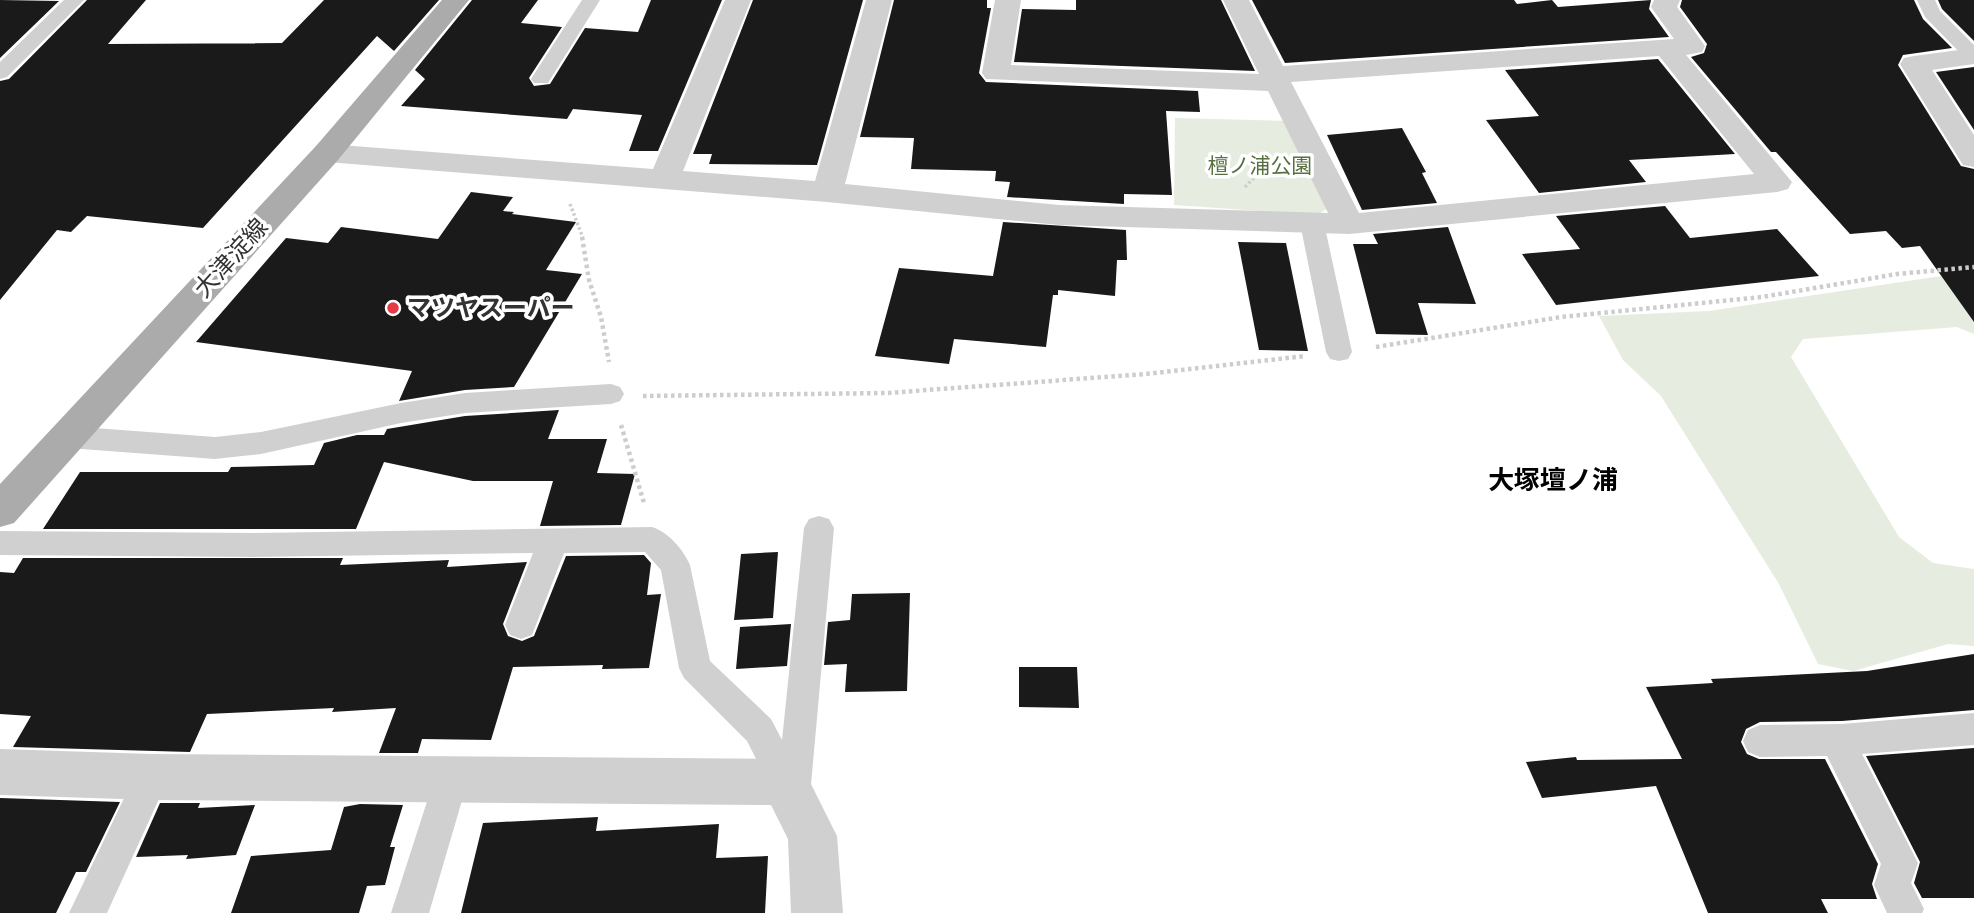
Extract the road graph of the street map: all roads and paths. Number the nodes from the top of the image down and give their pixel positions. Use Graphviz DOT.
graph roads {
  1 [pos="75,0"];
  2 [pos="456,0"];
  3 [pos="591,0"];
  4 [pos="738,0"];
  5 [pos="879,0"];
  6 [pos="1008,0"];
  7 [pos="1236,0"];
  8 [pos="1667,0"];
  9 [pos="1926,0"];
  10 [pos="1668,50"];
  11 [pos="1974,56"];
  12 [pos="0,73"];
  13 [pos="541,79"];
  14 [pos="1276,79"];
  15 [pos="1310,147"];
  16 [pos="327,153"];
  17 [pos="1974,158"];
  18 [pos="558,171"];
  19 [pos="664,179"];
  20 [pos="827,192"];
  21 [pos="1237,195"];
  22 [pos="1312,223"];
  23 [pos="1349,224"];
  24 [pos="1974,267"];
  25 [pos="1339,352"];
  26 [pos="611,394"];
  27 [pos="68,437"];
  28 [pos="0,511"];
  29 [pos="819,528"];
  30 [pos="553,541"];
  31 [pos="654,541"];
  32 [pos="0,543"];
  33 [pos="521,625"];
  34 [pos="1974,729"];
  35 [pos="1836,739"];
  36 [pos="1760,741"];
  37 [pos="0,772"];
  38 [pos="152,777"];
  39 [pos="451,780"];
  40 [pos="789,789"];
  41 [pos="1905,909"];
  42 [pos="88,913"];
  43 [pos="410,913"];
  44 [pos="817,913"];
  1 -- 12 [label="lane"];
  2 -- 16 [label="main road, 大津淀線"];
  3 -- 13 [label="lane"];
  4 -- 19 [label="street"];
  5 -- 20 [label="street"];
  6 -- 14 [label="street"];
  7 -- 14 [label="street"];
  8 -- 10 [label="street"];
  9 -- 11 [label="lane"];
  10 -- 14 [label="street"];
  10 -- 23 [label="street"];
  11 -- 17 [label="street"];
  14 -- 15 [label="street"];
  15 -- 21 [label="path"];
  15 -- 23 [label="street"];
  16 -- 18 [label="street"];
  16 -- 27 [label="main road, 大津淀線"];
  18 -- 19 [label="street"];
  18 -- 26 [label="path"];
  19 -- 20 [label="street"];
  20 -- 22 [label="street"];
  22 -- 23 [label="street"];
  22 -- 25 [label="lane"];
  24 -- 25 [label="path"];
  25 -- 26 [label="path"];
  26 -- 27 [label="lane"];
  26 -- 31 [label="path"];
  27 -- 28 [label="main road, 大津淀線"];
  29 -- 40 [label="lane"];
  30 -- 31 [label="lane"];
  30 -- 32 [label="lane"];
  30 -- 33 [label="lane"];
  31 -- 40 [label="lane"];
  34 -- 35 [label="lane"];
  35 -- 36 [label="lane"];
  35 -- 41 [label="lane"];
  37 -- 38 [label="street"];
  38 -- 39 [label="street"];
  38 -- 42 [label="lane"];
  39 -- 40 [label="street"];
  39 -- 43 [label="lane"];
  40 -- 44 [label="street"];
}
